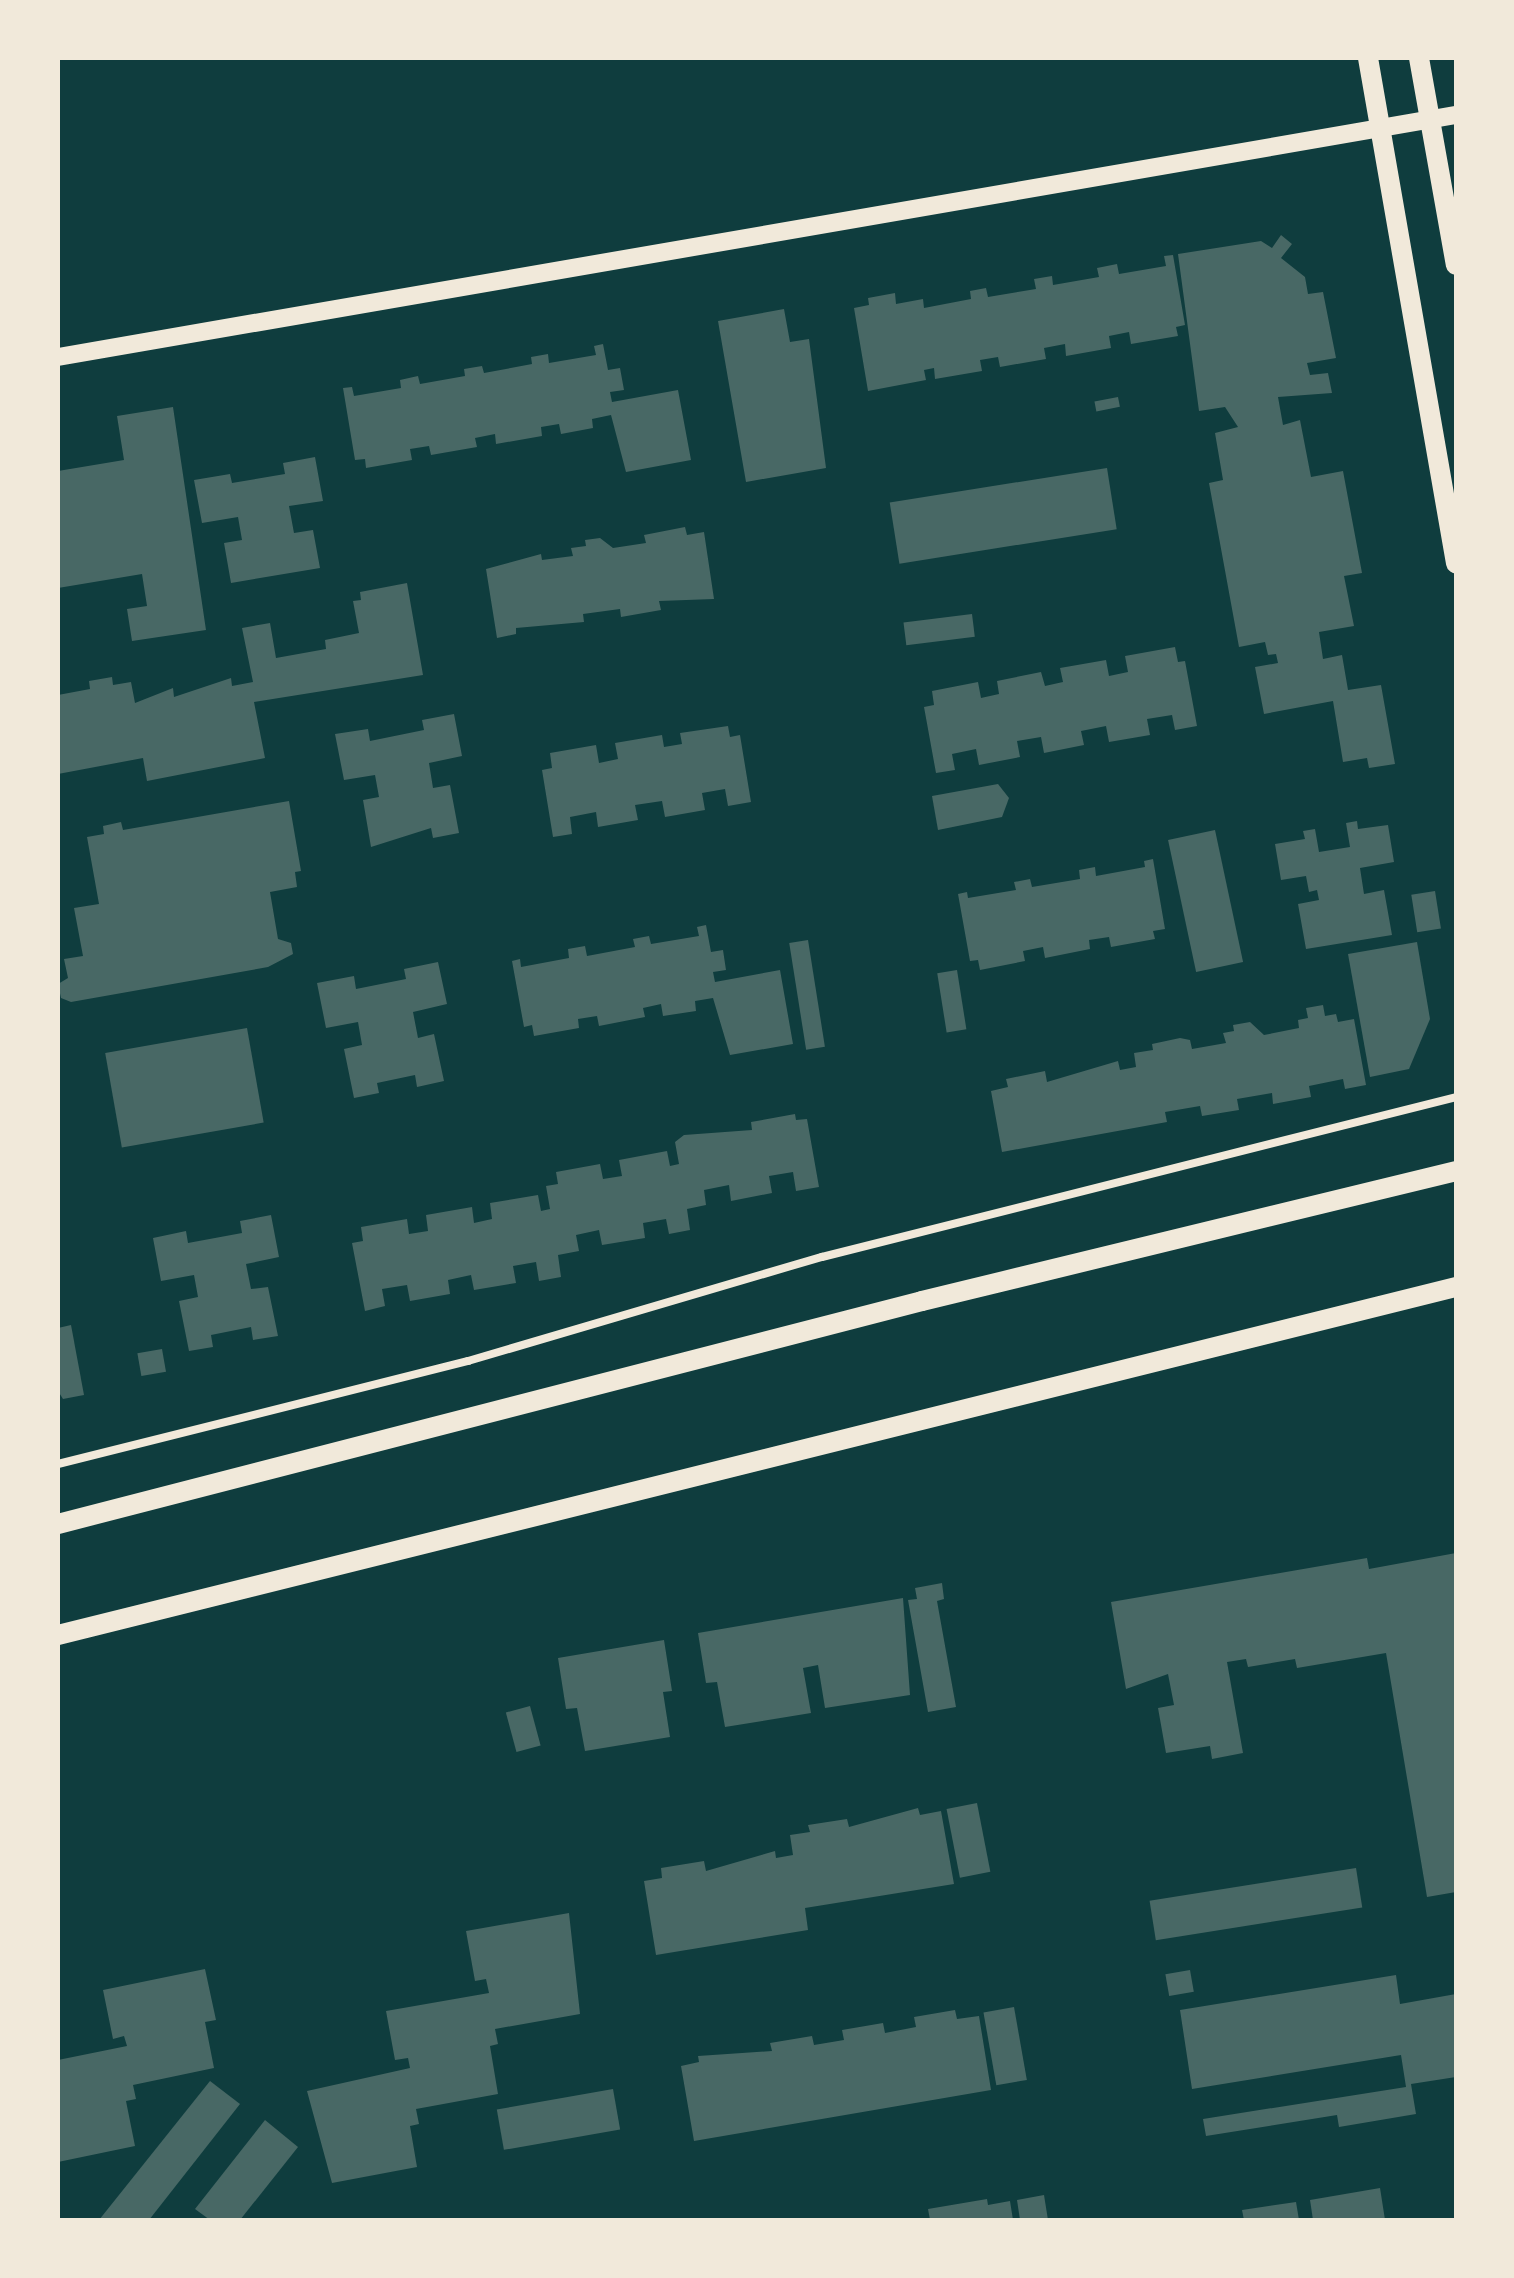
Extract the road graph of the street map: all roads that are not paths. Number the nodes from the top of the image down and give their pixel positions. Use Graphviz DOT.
graph roads {
  1 [pos="1368,58"];
  2 [pos="1419,58"];
  3 [pos="1456,115"];
  4 [pos="1430,120"];
  5 [pos="1381,131"];
  6 [pos="1456,266"];
  7 [pos="58,357"];
  8 [pos="1456,563"];
  9 [pos="1456,1097"];
  10 [pos="1456,1171"];
  11 [pos="1456,1286"];
  12 [pos="58,1464"];
  13 [pos="58,1524"];
  14 [pos="58,1635"];
  1 -- 5 [label="main road"];
  2 -- 4 [label="main road"];
  3 -- 4 [label="street"];
  4 -- 5 [label="street"];
  4 -- 6 [label="main road"];
  5 -- 7 [label="street"];
  5 -- 8 [label="main road"];
  9 -- 12 [label="lane"];
  10 -- 13 [label="main road"];
  11 -- 14 [label="main road"];
}
